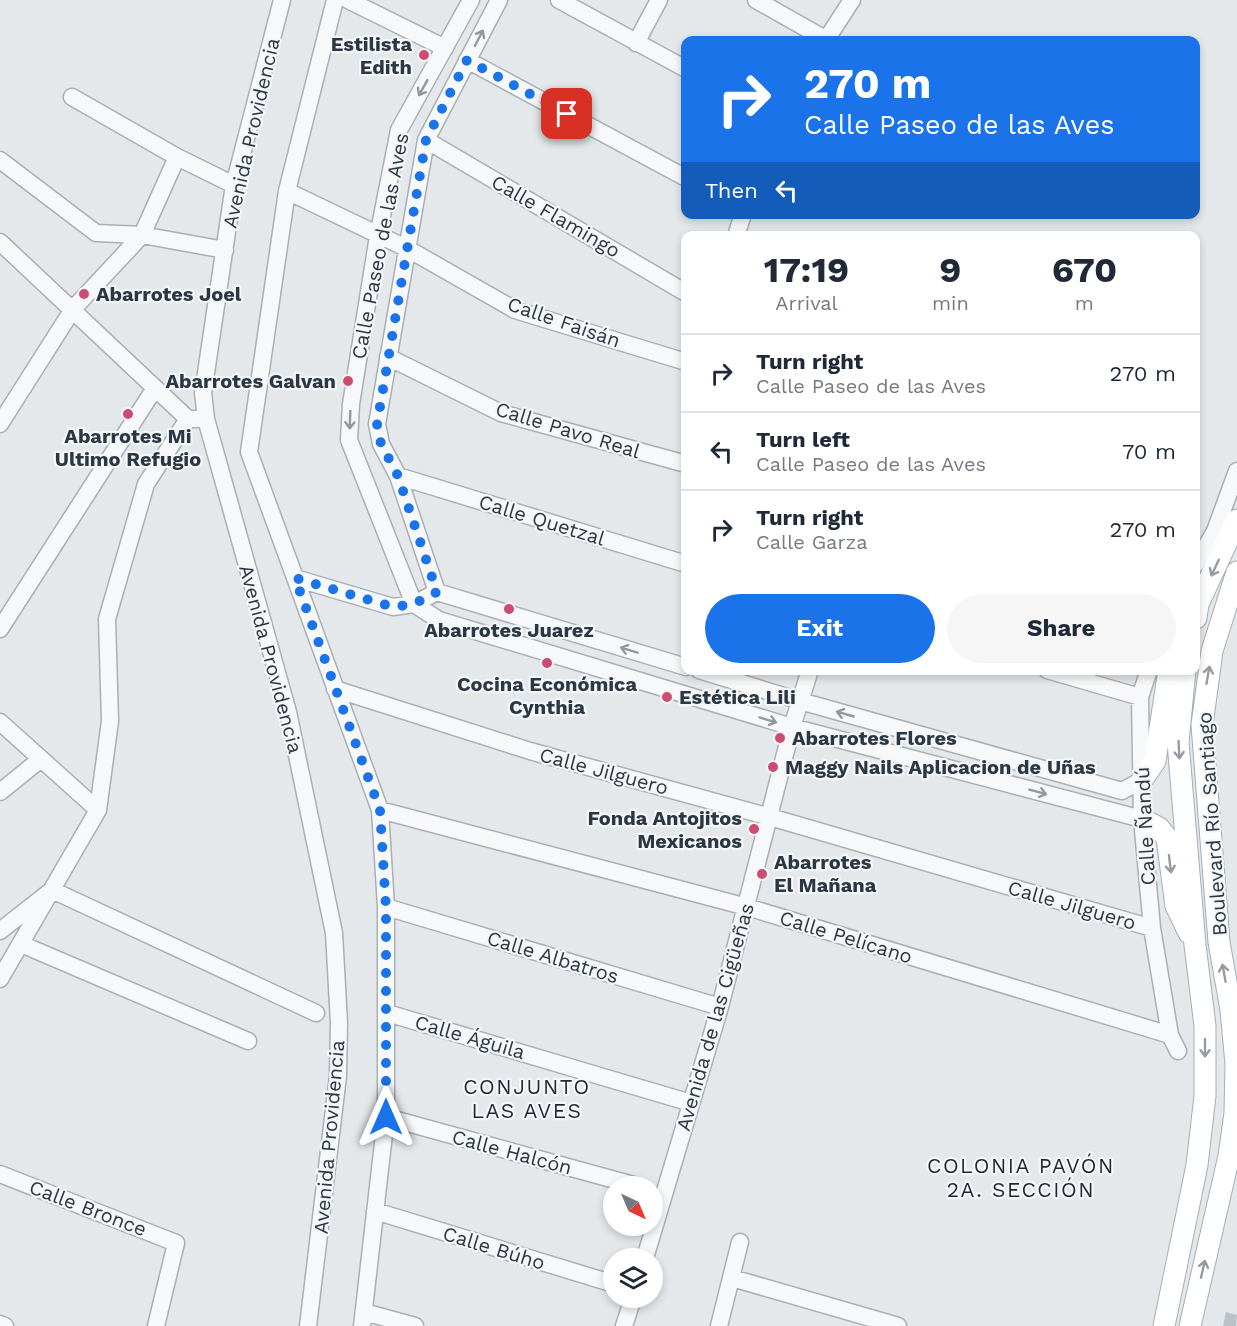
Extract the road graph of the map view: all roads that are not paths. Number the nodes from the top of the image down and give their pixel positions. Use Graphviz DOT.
graph roads {
  1 [pos="282,0"];
  2 [pos="335,0"];
  3 [pos="348,0"];
  4 [pos="471,0"];
  5 [pos="499,0"];
  6 [pos="560,0"];
  7 [pos="659,0"];
  8 [pos="756,0"];
  9 [pos="852,0"];
  10 [pos="820,36"];
  11 [pos="830,36"];
  12 [pos="636,43"];
  13 [pos="445,48"];
  14 [pos="467,60"];
  15 [pos="681,66"];
  16 [pos="72,97"];
  17 [pos="426,140"];
  18 [pos="177,157"];
  19 [pos="0,159"];
  20 [pos="681,175"];
  21 [pos="234,185"];
  22 [pos="287,191"];
  23 [pos="142,236"];
  24 [pos="378,236"];
  25 [pos="0,242"];
  26 [pos="408,249"];
  27 [pos="225,250"];
  28 [pos="681,290"];
  29 [pos="73,309"];
  30 [pos="388,357"];
  31 [pos="681,360"];
  32 [pos="155,388"];
  33 [pos="188,419"];
  34 [pos="206,419"];
  35 [pos="0,424"];
  36 [pos="681,463"];
  37 [pos="1237,471"];
  38 [pos="398,476"];
  39 [pos="1237,520"];
  40 [pos="1200,557"];
  41 [pos="681,562"];
  42 [pos="1237,572"];
  43 [pos="295,578"];
  44 [pos="437,592"];
  45 [pos="1232,594"];
  46 [pos="1200,601"];
  47 [pos="414,604"];
  48 [pos="0,629"];
  49 [pos="681,665"];
  50 [pos="715,675"];
  51 [pos="808,675"];
  52 [pos="1064,675"];
  53 [pos="1147,675"];
  54 [pos="1168,675"];
  55 [pos="1185,675"];
  56 [pos="335,689"];
  57 [pos="1140,698"];
  58 [pos="800,701"];
  59 [pos="0,722"];
  60 [pos="792,727"];
  61 [pos="41,759"];
  62 [pos="1142,780"];
  63 [pos="0,792"];
  64 [pos="98,810"];
  65 [pos="380,810"];
  66 [pos="770,817"];
  67 [pos="1142,819"];
  68 [pos="52,890"];
  69 [pos="386,908"];
  70 [pos="747,908"];
  71 [pos="1152,928"];
  72 [pos="0,931"];
  73 [pos="1219,942"];
  74 [pos="21,944"];
  75 [pos="1195,945"];
  76 [pos="0,979"];
  77 [pos="720,1007"];
  78 [pos="316,1013"];
  79 [pos="387,1013"];
  80 [pos="1170,1035"];
  81 [pos="248,1041"];
  82 [pos="1178,1051"];
  83 [pos="692,1103"];
  84 [pos="386,1117"];
  85 [pos="0,1174"];
  86 [pos="603,1177"];
  87 [pos="663,1181"];
  88 [pos="375,1211"];
  89 [pos="740,1242"];
  90 [pos="732,1278"];
  91 [pos="603,1281"];
  92 [pos="630,1308"];
  93 [pos="363,1319"];
  94 [pos="0,1324"];
  95 [pos="5,1326"];
  96 [pos="156,1326"];
  97 [pos="308,1326"];
  98 [pos="416,1326"];
  99 [pos="624,1326"];
  100 [pos="719,1326"];
  101 [pos="898,1326"];
  102 [pos="1164,1326"];
  103 [pos="1190,1326"];
  1 -- 21 [label="street, Avenida Providencia"];
  2 -- 22 [label="street"];
  3 -- 13 [label="street"];
  4 -- 13 [label="street, Calle Paseo de las Aves"];
  14 -- 5 [label="street, Calle Paseo de las Aves, one-way"];
  6 -- 12 [label="street"];
  7 -- 12 [label="street"];
  8 -- 10 [label="street"];
  9 -- 11 [label="street"];
  12 -- 15 [label="street"];
  13 -- 24 [label="street, Calle Paseo de las Aves, one-way"];
  14 -- 17 [label="street, Calle Paseo de las Aves"];
  14 -- 20 [label="street"];
  16 -- 18 [label="street"];
  17 -- 26 [label="street, Calle Paseo de las Aves"];
  17 -- 28 [label="street, Calle Flamingo"];
  18 -- 21 [label="street"];
  18 -- 23 [label="street"];
  19 -- 23 [label="street"];
  21 -- 27 [label="street, Avenida Providencia"];
  22 -- 24 [label="street, Calle Faisán"];
  22 -- 43 [label="street"];
  23 -- 27 [label="street"];
  23 -- 29 [label="street"];
  24 -- 26 [label="street, Calle Faisán"];
  24 -- 47 [label="street, Calle Paseo de las Aves, one-way"];
  25 -- 29 [label="street"];
  26 -- 30 [label="street, Calle Paseo de las Aves"];
  26 -- 31 [label="street, Calle Faisán"];
  27 -- 34 [label="street, Avenida Providencia"];
  29 -- 32 [label="street"];
  29 -- 35 [label="street"];
  30 -- 36 [label="street, Calle Pavo Real"];
  30 -- 38 [label="street, Calle Paseo de las Aves"];
  32 -- 33 [label="street"];
  32 -- 48 [label="street"];
  33 -- 34 [label="street"];
  33 -- 64 [label="street"];
  34 -- 97 [label="street, Avenida Providencia"];
  37 -- 40 [label="street"];
  38 -- 41 [label="street, Calle Quetzal"];
  38 -- 44 [label="street, Calle Paseo de las Aves"];
  39 -- 46 [label="main road, one-way"];
  42 -- 45 [label="main road, Boulevard Río Santiago"];
  43 -- 47 [label="street"];
  43 -- 56 [label="street"];
  44 -- 47 [label="street"];
  49 -- 44 [label="street, one-way"];
  73 -- 45 [label="main road, Boulevard Río Santiago, one-way"];
  47 -- 60 [label="street, one-way"];
  50 -- 58 [label="street"];
  51 -- 58 [label="street, Avenida de las Cigüeñas"];
  52 -- 57 [label="street"];
  53 -- 57 [label="street, Calle Ñandú"];
  54 -- 62 [label="main road"];
  55 -- 75 [label="main road, Boulevard Río Santiago, one-way"];
  56 -- 65 [label="street"];
  56 -- 66 [label="street, Calle Jilguero"];
  57 -- 62 [label="street, Calle Ñandú"];
  58 -- 60 [label="street, Avenida de las Cigüeñas"];
  62 -- 58 [label="street, one-way"];
  59 -- 61 [label="street"];
  60 -- 66 [label="street, Avenida de las Cigüeñas"];
  60 -- 67 [label="street, one-way"];
  61 -- 63 [label="street"];
  61 -- 64 [label="street"];
  62 -- 67 [label="street, Calle Ñandú"];
  64 -- 68 [label="street"];
  65 -- 69 [label="street"];
  65 -- 70 [label="street, Calle Pelícano"];
  66 -- 70 [label="street, Avenida de las Cigüeñas"];
  66 -- 71 [label="street, Calle Jilguero"];
  67 -- 71 [label="street, Calle Ñandú"];
  67 -- 75 [label="main road, one-way"];
  68 -- 72 [label="street"];
  68 -- 74 [label="street"];
  68 -- 78 [label="street"];
  69 -- 77 [label="street, Calle Albatros"];
  69 -- 79 [label="street"];
  70 -- 77 [label="street, Avenida de las Cigüeñas"];
  70 -- 80 [label="street, Calle Pelícano"];
  71 -- 80 [label="street, Calle Ñandú"];
  73 -- 75 [label="main road"];
  103 -- 73 [label="main road, Boulevard Río Santiago, one-way"];
  74 -- 76 [label="street"];
  74 -- 81 [label="street"];
  75 -- 102 [label="main road, Boulevard Río Santiago, one-way"];
  77 -- 83 [label="street, Avenida de las Cigüeñas"];
  79 -- 83 [label="street, Calle Águila"];
  79 -- 84 [label="street"];
  80 -- 82 [label="street, Calle Ñandú"];
  83 -- 87 [label="street, Avenida de las Cigüeñas"];
  84 -- 86 [label="street, Calle Halcón"];
  84 -- 88 [label="street"];
  85 -- 96 [label="street, Calle Bronce"];
  88 -- 91 [label="street, Calle Búho"];
  88 -- 93 [label="street"];
  89 -- 90 [label="street"];
  90 -- 100 [label="street"];
  90 -- 101 [label="street"];
  92 -- 99 [label="street"];
  93 -- 98 [label="street"];
  94 -- 95 [label="street"];
}
